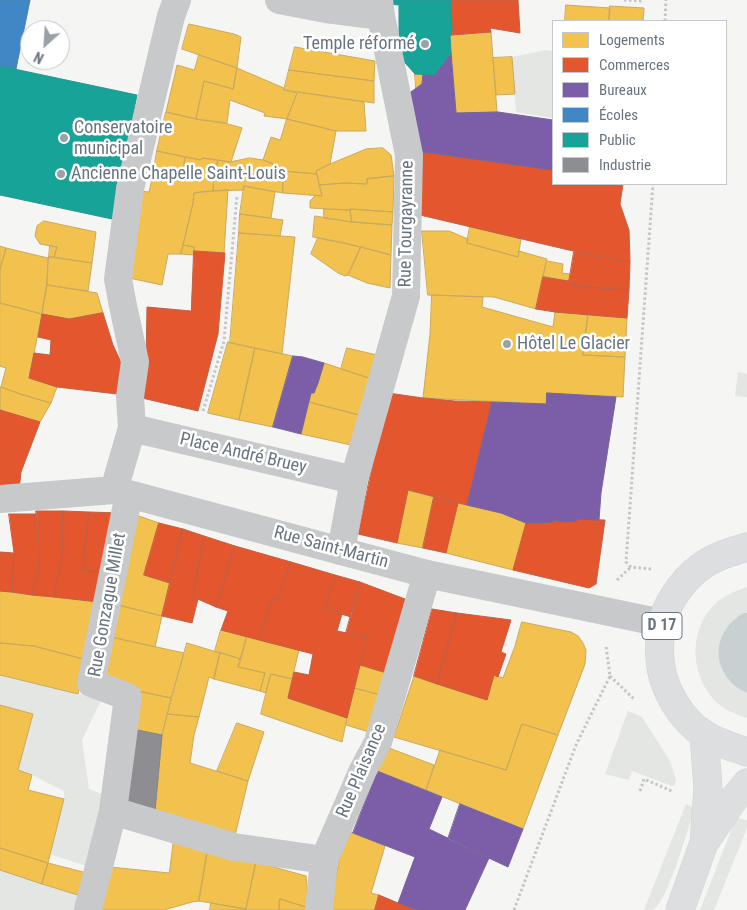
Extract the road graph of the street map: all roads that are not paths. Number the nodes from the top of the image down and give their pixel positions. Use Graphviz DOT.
graph roads {
  1 [pos="177,0"];
  2 [pos="279,0"];
  3 [pos="380,8"];
  4 [pos="132,428"];
  5 [pos="354,480"];
  6 [pos="122,492"];
  7 [pos="0,499"];
  8 [pos="747,547"];
  9 [pos="341,551"];
  10 [pos="427,574"];
  11 [pos="662,623"];
  12 [pos="704,735"];
  13 [pos="747,752"];
  14 [pos="747,783"];
  15 [pos="113,811"];
  16 [pos="704,843"];
  17 [pos="324,860"];
  18 [pos="88,910"];
  19 [pos="319,910"];
  20 [pos="680,910"];
  1 -- 4 [label="street"];
  2 -- 3 [label="street"];
  3 -- 5 [label="street, Rue Tourgayranne"];
  4 -- 5 [label="street, Place André Bruey"];
  4 -- 6 [label="street"];
  5 -- 9 [label="street"];
  6 -- 7 [label="street, Rue Saint-Martin"];
  6 -- 9 [label="street, Rue Saint-Martin"];
  6 -- 15 [label="street, Rue Gonzague Millet"];
  8 -- 11 [label="main road, D 17"];
  9 -- 10 [label="street, Rue Saint-Martin"];
  10 -- 11 [label="street, Rue Saint-Martin"];
  10 -- 17 [label="street, Rue Plaisance"];
  11 -- 12 [label="main road, D 17"];
  12 -- 13 [label="main road"];
  12 -- 16 [label="main road"];
  14 -- 16 [label="main road"];
  15 -- 17 [label="street"];
  15 -- 18 [label="street"];
  16 -- 20 [label="main road"];
  17 -- 19 [label="street, Rue Plaisance"];
}
